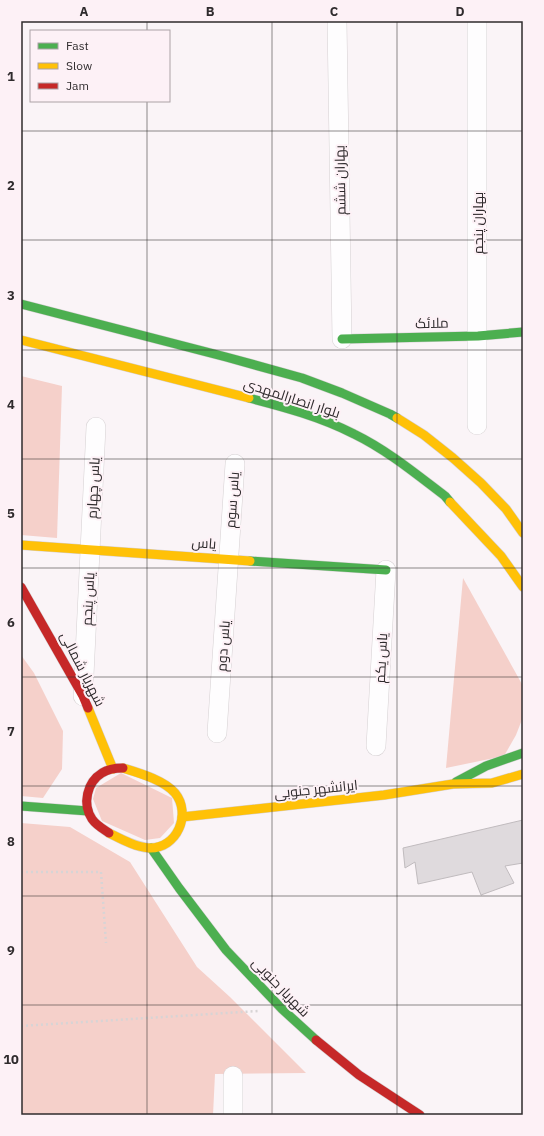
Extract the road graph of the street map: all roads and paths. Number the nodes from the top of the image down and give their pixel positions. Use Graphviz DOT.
graph roads {
  1 [pos="337,21"];
  2 [pos="477,21"];
  3 [pos="21,304"];
  4 [pos="523,332"];
  5 [pos="478,336"];
  6 [pos="342,339"];
  7 [pos="21,340"];
  8 [pos="478,426"];
  9 [pos="96,427"];
  10 [pos="235,464"];
  11 [pos="523,533"];
  12 [pos="21,545"];
  13 [pos="90,550"];
  14 [pos="228,559"];
  15 [pos="386,570"];
  16 [pos="21,587"];
  17 [pos="523,587"];
  18 [pos="83,696"];
  19 [pos="217,733"];
  20 [pos="376,746"];
  21 [pos="523,753"];
  22 [pos="113,768"];
  23 [pos="523,774"];
  24 [pos="453,784"];
  25 [pos="21,806"];
  26 [pos="88,811"];
  27 [pos="182,817"];
  28 [pos="151,848"];
  29 [pos="21,872"];
  30 [pos="106,943"];
  31 [pos="282,1009"];
  32 [pos="21,1026"];
  33 [pos="233,1076"];
  34 [pos="233,1115"];
  35 [pos="420,1115"];
  1 -- 6 [label="street, بهاران ششم"];
  2 -- 5 [label="street, بهاران پنجم"];
  3 -- 11 [label="street, بلوار انصارالمهدی"];
  4 -- 5 [label="street, ملائک"];
  5 -- 6 [label="street, ملائک"];
  5 -- 8 [label="street, بهاران پنجم"];
  7 -- 17 [label="street, بلوار انصارالمهدی"];
  9 -- 13 [label="street, یاس چهارم"];
  10 -- 14 [label="street, یاس سوم"];
  12 -- 13 [label="street, یاس"];
  13 -- 14 [label="street, یاس"];
  13 -- 18 [label="street, یاس پنجم"];
  14 -- 15 [label="street, یاس"];
  14 -- 19 [label="street, یاس دوم"];
  15 -- 20 [label="street, یاس یکم"];
  16 -- 18 [label="street, شهریار شمالی"];
  18 -- 22 [label="street, شهریار شمالی"];
  21 -- 24 [label="street, ایرانشهر جنوبی"];
  22 -- 26 [label="street"];
  22 -- 27 [label="street"];
  23 -- 24 [label="street, ایرانشهر جنوبی"];
  24 -- 27 [label="street, ایرانشهر جنوبی"];
  25 -- 26 [label="street"];
  26 -- 28 [label="street"];
  27 -- 28 [label="street"];
  28 -- 31 [label="street, شهریار جنوبی"];
  29 -- 30 [label="path"];
  31 -- 32 [label="path"];
  31 -- 35 [label="street, شهریار جنوبی"];
  33 -- 34 [label="street"];
}
